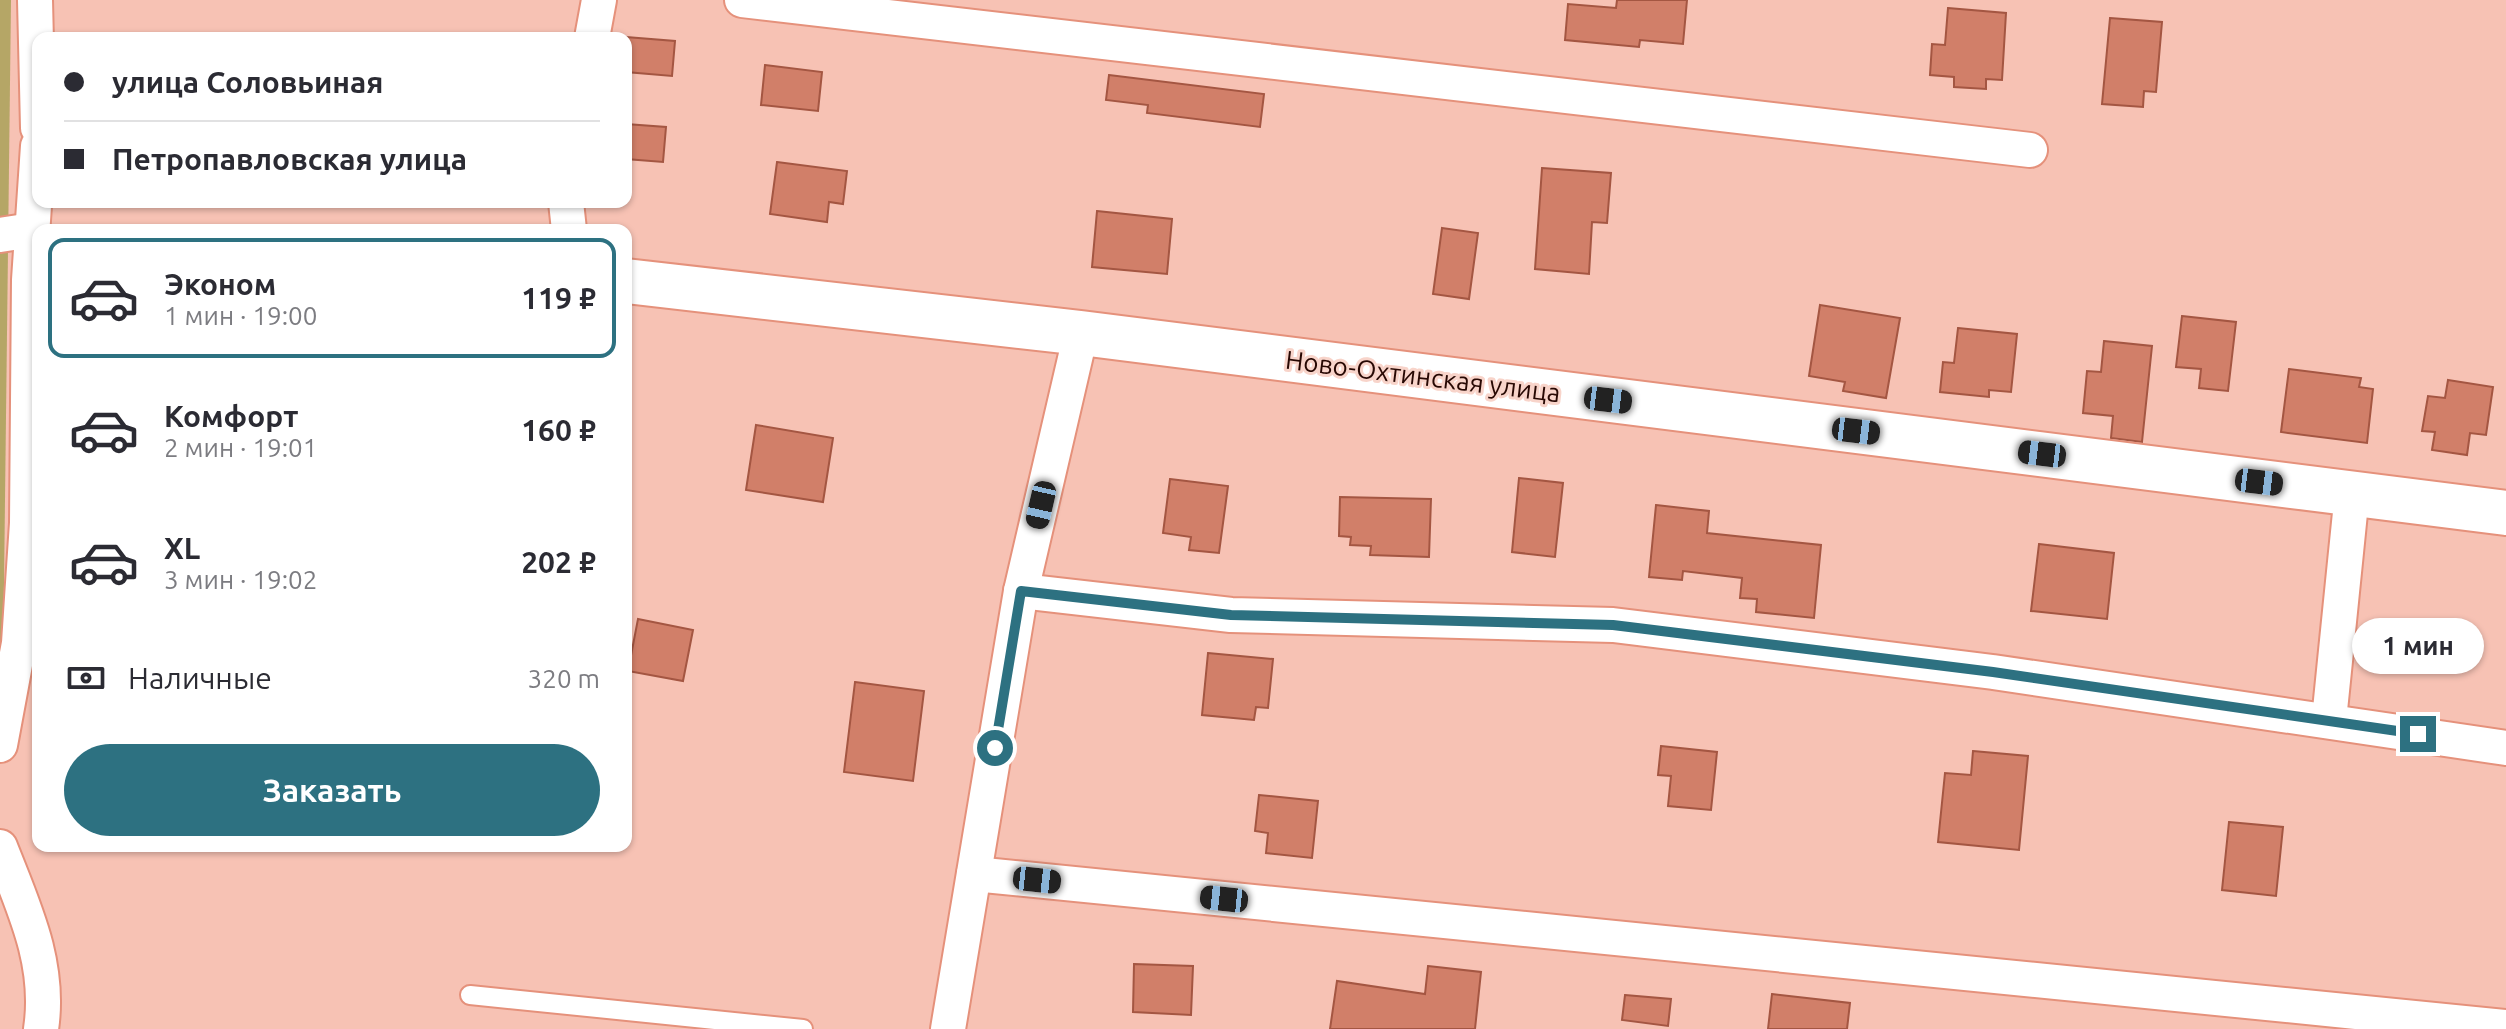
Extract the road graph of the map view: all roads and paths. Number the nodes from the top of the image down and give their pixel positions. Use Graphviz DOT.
graph roads {
  1 [pos="35,0"];
  2 [pos="599,0"];
  3 [pos="742,0"];
  4 [pos="36,32"];
  5 [pos="593,32"];
  6 [pos="2030,150"];
  7 [pos="32,170"];
  8 [pos="16,233"];
  9 [pos="632,282"];
  10 [pos="1081,333"];
  11 [pos="2352,493"];
  12 [pos="2506,513"];
  13 [pos="1021,591"];
  14 [pos="2329,720"];
  15 [pos="0,745"];
  16 [pos="2506,748"];
  17 [pos="0,847"];
  18 [pos="974,874"];
  19 [pos="470,995"];
  20 [pos="2506,1027"];
  21 [pos="41,1029"];
  22 [pos="803,1029"];
  23 [pos="948,1029"];
  1 -- 4 [label="street"];
  2 -- 5 [label="street"];
  3 -- 6 [label="street"];
  7 -- 8 [label="street"];
  8 -- 15 [label="street"];
  9 -- 10 [label="street, Ново-Охтинская улица"];
  10 -- 11 [label="street, Ново-Охтинская улица"];
  10 -- 13 [label="street"];
  11 -- 12 [label="street, Ново-Охтинская улица"];
  11 -- 14 [label="street"];
  13 -- 14 [label="street"];
  13 -- 18 [label="street"];
  14 -- 16 [label="street"];
  17 -- 21 [label="street"];
  18 -- 20 [label="street"];
  18 -- 23 [label="street"];
  19 -- 22 [label="lane"];
}
